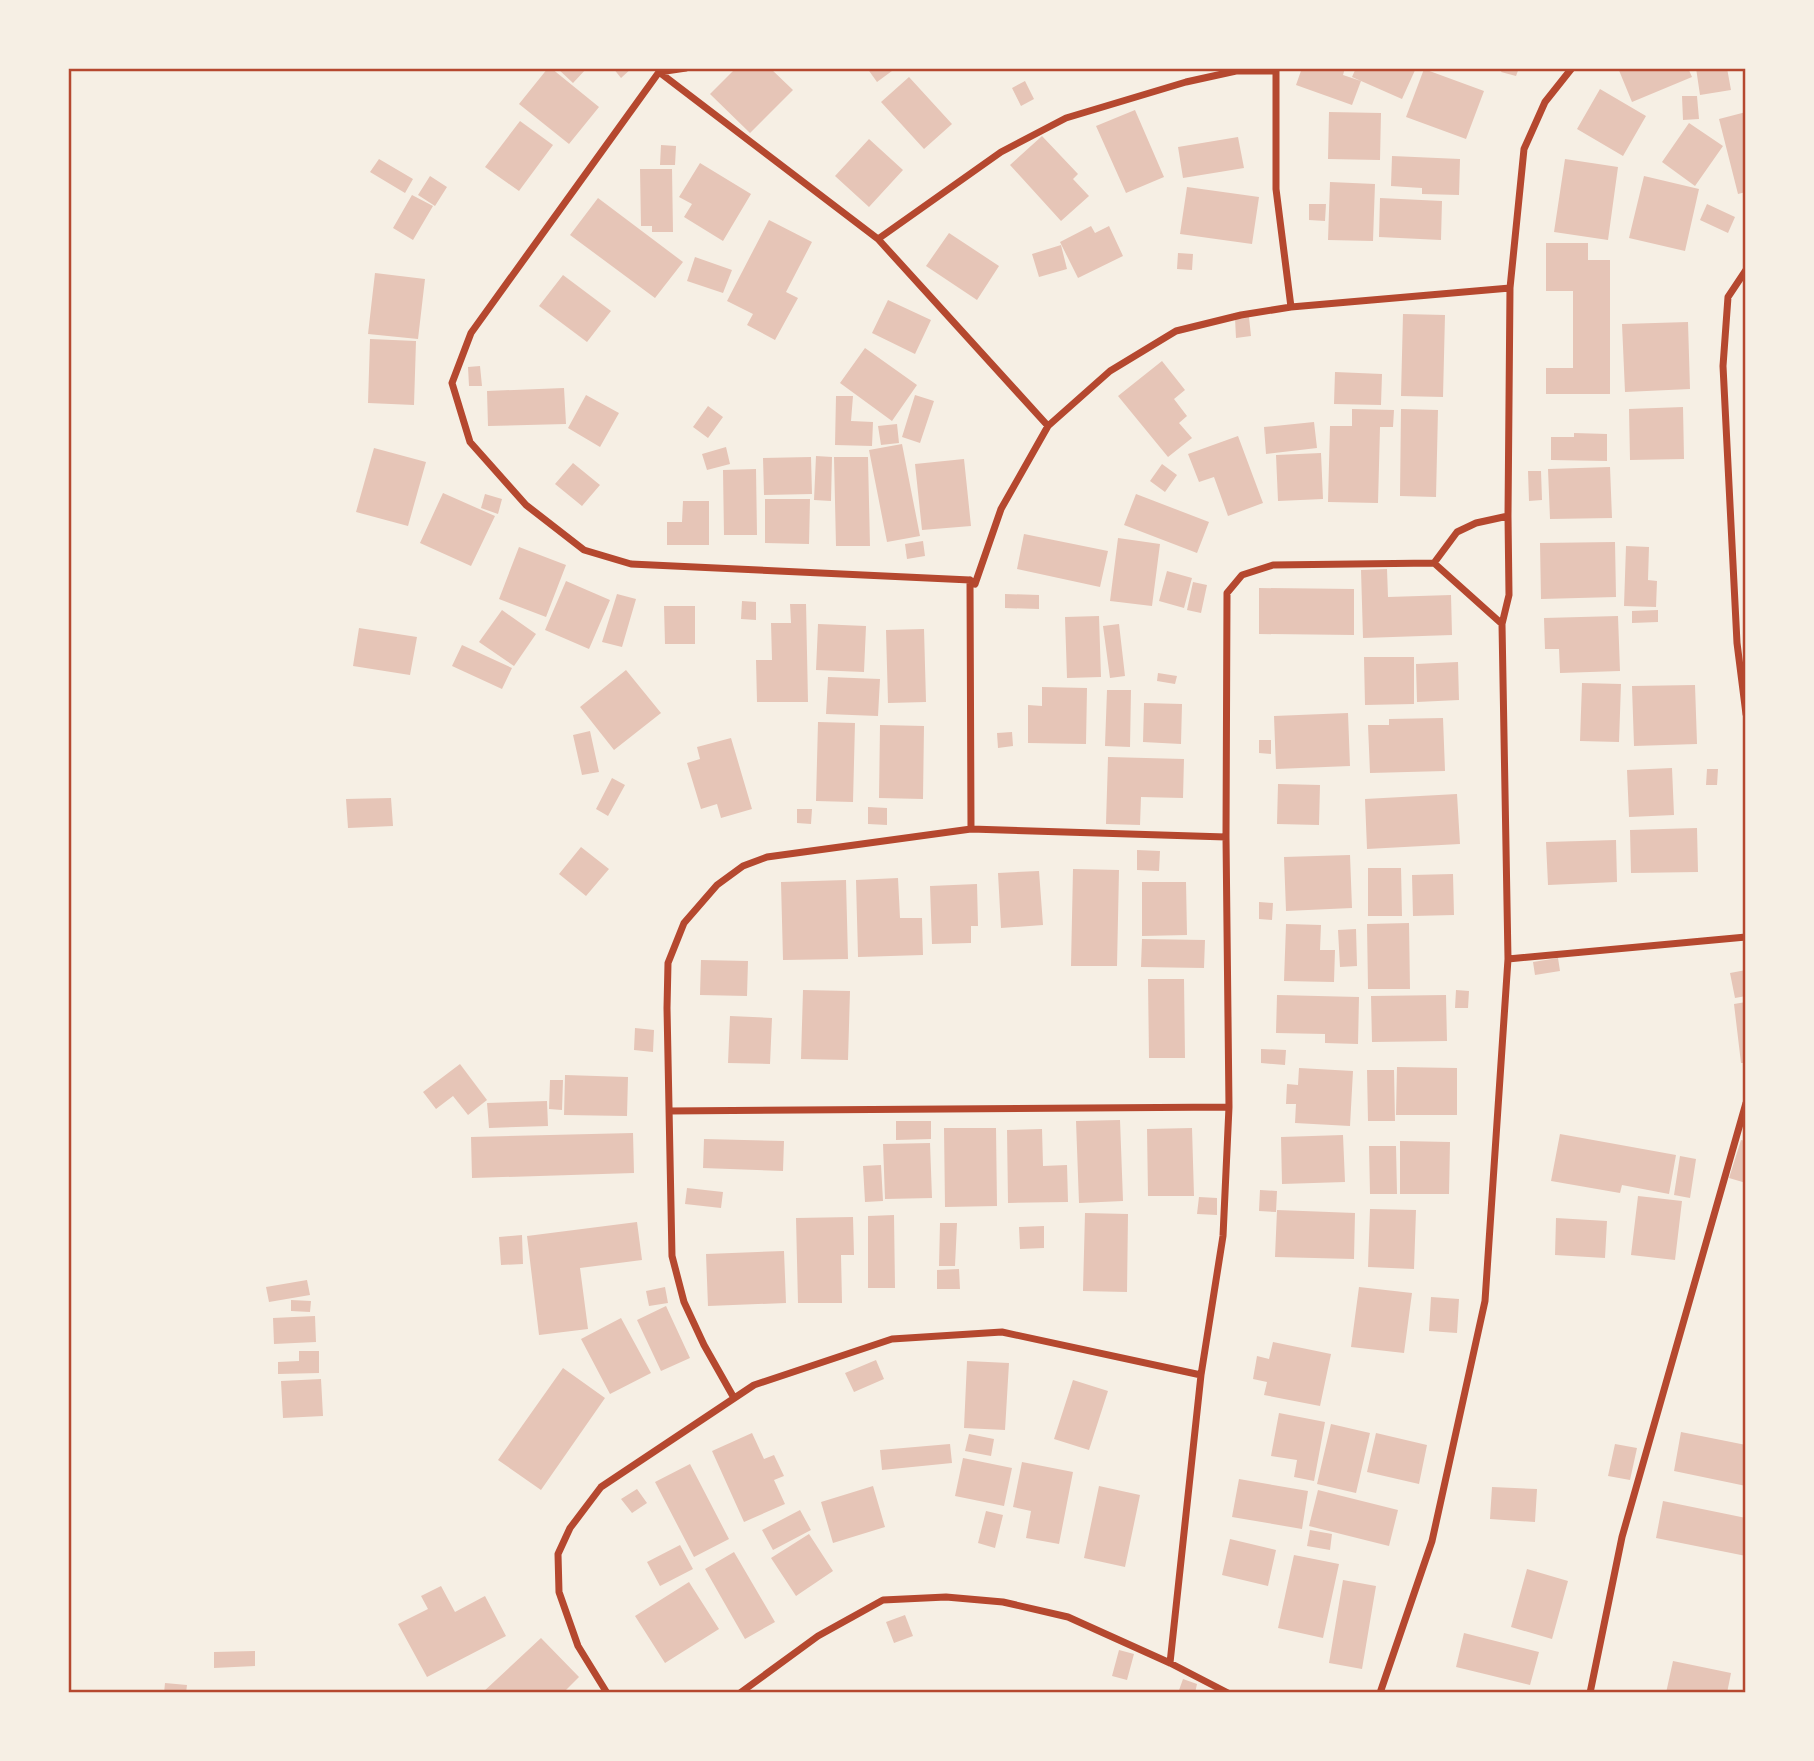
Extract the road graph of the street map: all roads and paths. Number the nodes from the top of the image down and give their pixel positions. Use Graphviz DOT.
graph roads {
  1 [pos="685,68"];
  2 [pos="1572,68"];
  3 [pos="1276,70"];
  4 [pos="659,72"];
  5 [pos="878,239"];
  6 [pos="1746,270"];
  7 [pos="1510,288"];
  8 [pos="1291,307"];
  9 [pos="1048,426"];
  10 [pos="1508,516"];
  11 [pos="1434,563"];
  12 [pos="970,580"];
  13 [pos="1502,624"];
  14 [pos="1742,642"];
  15 [pos="1746,713"];
  16 [pos="971,829"];
  17 [pos="1226,837"];
  18 [pos="1746,937"];
  19 [pos="1508,959"];
  20 [pos="1746,1103"];
  21 [pos="1229,1107"];
  22 [pos="669,1111"];
  23 [pos="1200,1376"];
  24 [pos="734,1398"];
  25 [pos="1170,1663"];
  26 [pos="607,1693"];
  27 [pos="740,1693"];
  28 [pos="1227,1693"];
  29 [pos="1380,1693"];
  30 [pos="1590,1693"];
  1 -- 4 [label="street"];
  2 -- 7 [label="street"];
  3 -- 5 [label="street"];
  3 -- 8 [label="street"];
  4 -- 5 [label="street"];
  4 -- 12 [label="street"];
  5 -- 9 [label="street"];
  6 -- 14 [label="street"];
  7 -- 8 [label="street"];
  7 -- 10 [label="street"];
  8 -- 9 [label="street"];
  9 -- 12 [label="street"];
  10 -- 11 [label="street"];
  10 -- 13 [label="street"];
  11 -- 13 [label="street"];
  11 -- 17 [label="street"];
  12 -- 16 [label="street"];
  13 -- 19 [label="street"];
  14 -- 15 [label="street"];
  16 -- 17 [label="street"];
  16 -- 22 [label="street"];
  17 -- 21 [label="street"];
  18 -- 19 [label="street"];
  19 -- 29 [label="street"];
  20 -- 30 [label="street"];
  21 -- 22 [label="street"];
  21 -- 23 [label="street"];
  22 -- 24 [label="street"];
  23 -- 24 [label="street"];
  23 -- 25 [label="street"];
  24 -- 26 [label="street"];
  25 -- 27 [label="street"];
  25 -- 28 [label="street"];
}
